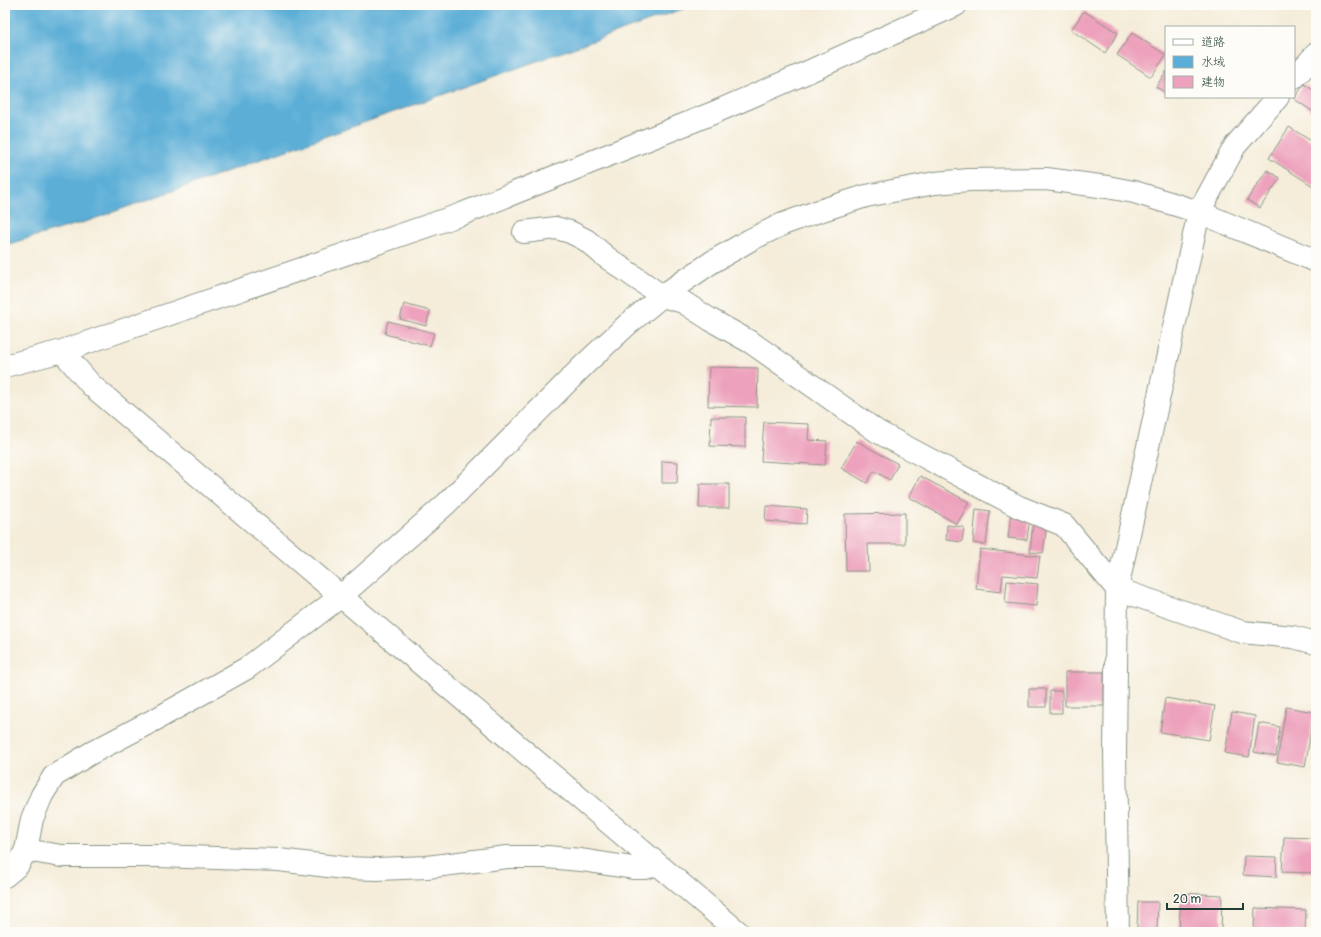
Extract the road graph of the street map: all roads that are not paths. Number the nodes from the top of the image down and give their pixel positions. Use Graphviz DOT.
graph roads {
  1 [pos="956,5"];
  2 [pos="1316,54"];
  3 [pos="1295,77"];
  4 [pos="1277,98"];
  5 [pos="1198,212"];
  6 [pos="524,232"];
  7 [pos="1316,262"];
  8 [pos="662,296"];
  9 [pos="62,351"];
  10 [pos="5,366"];
  11 [pos="1117,589"];
  12 [pos="340,597"];
  13 [pos="1316,643"];
  14 [pos="26,850"];
  15 [pos="657,864"];
  16 [pos="5,876"];
  17 [pos="738,932"];
  18 [pos="1118,932"];
  1 -- 9 [label="street"];
  2 -- 3 [label="street"];
  4 -- 5 [label="street"];
  5 -- 7 [label="street"];
  5 -- 8 [label="street"];
  5 -- 11 [label="street"];
  6 -- 8 [label="street"];
  8 -- 11 [label="street"];
  8 -- 12 [label="street"];
  9 -- 10 [label="street"];
  9 -- 12 [label="street"];
  11 -- 13 [label="street"];
  11 -- 18 [label="street"];
  12 -- 14 [label="street"];
  12 -- 15 [label="street"];
  14 -- 15 [label="street"];
  14 -- 16 [label="street"];
  15 -- 17 [label="street"];
}
